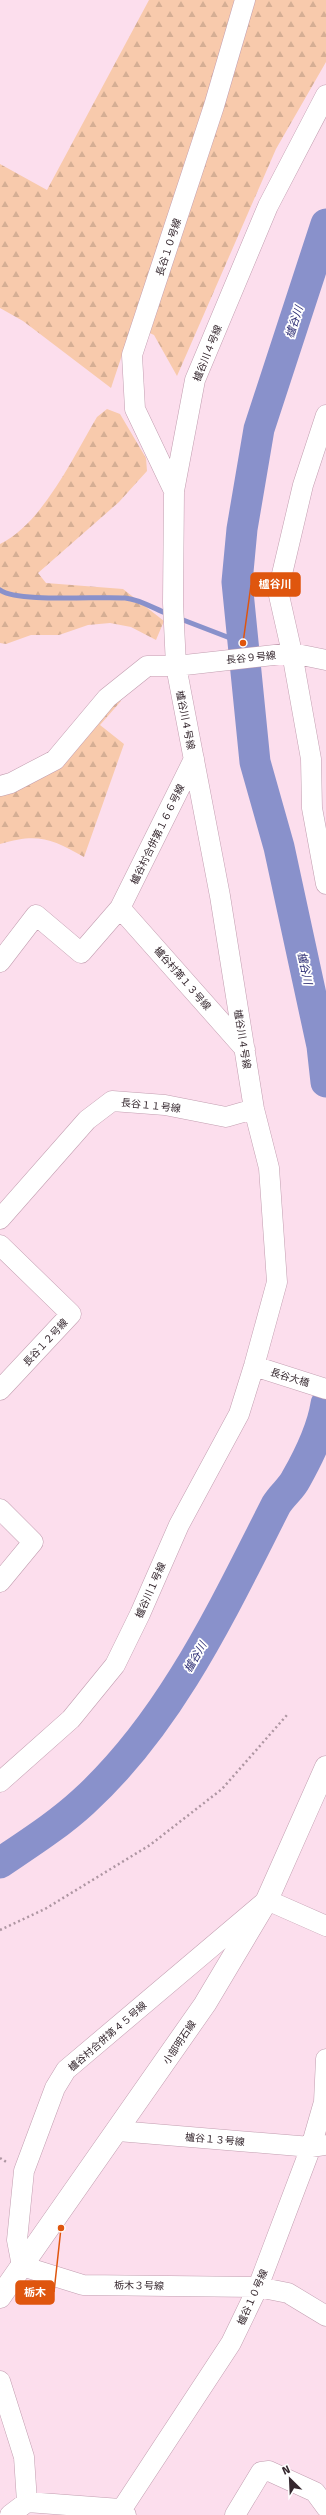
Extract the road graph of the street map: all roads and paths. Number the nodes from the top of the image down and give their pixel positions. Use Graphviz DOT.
graph roads {
  1 [pos="245,0"];
  2 [pos="326,95"];
  3 [pos="326,415"];
  4 [pos="174,491"];
  5 [pos="292,653"];
  6 [pos="326,660"];
  7 [pos="176,666"];
  8 [pos="194,760"];
  9 [pos="0,786"];
  10 [pos="326,884"];
  11 [pos="120,908"];
  12 [pos="0,962"];
  13 [pos="245,1049"];
  14 [pos="254,1109"];
  15 [pos="0,1219"];
  16 [pos="0,1245"];
  17 [pos="254,1366"];
  18 [pos="326,1388"];
  19 [pos="0,1390"];
  20 [pos="0,1509"];
  21 [pos="0,1582"];
  22 [pos="287,1714"];
  23 [pos="326,1767"];
  24 [pos="0,1782"];
  25 [pos="267,1900"];
  26 [pos="326,1926"];
  27 [pos="0,1930"];
  28 [pos="326,2059"];
  29 [pos="118,2131"];
  30 [pos="318,2146"];
  31 [pos="22,2266"];
  32 [pos="258,2287"];
  33 [pos="0,2297"];
  34 [pos="326,2316"];
  35 [pos="0,2381"];
  36 [pos="27,2502"];
  37 [pos="326,2507"];
  38 [pos="121,2513"];
  39 [pos="10,2515"];
  40 [pos="235,2515"];
  1 -- 4 [label="street, 長谷１０号線"];
  2 -- 4 [label="street, 櫨谷川４号線"];
  3 -- 5 [label="street"];
  4 -- 7 [label="street, 櫨谷川４号線"];
  5 -- 6 [label="street, 長谷９号線"];
  5 -- 7 [label="street, 長谷９号線"];
  5 -- 10 [label="street"];
  7 -- 8 [label="street, 櫨谷川４号線"];
  7 -- 9 [label="street, 長谷９号線"];
  8 -- 11 [label="street, 櫨谷村合併第１６６号線"];
  8 -- 13 [label="street, 櫨谷川４号線"];
  11 -- 12 [label="street, 櫨谷村合併第１６６号線"];
  11 -- 13 [label="street, 櫨谷村第１３号線"];
  13 -- 14 [label="street, 櫨谷川４号線"];
  14 -- 15 [label="street, 長谷１１号線"];
  14 -- 17 [label="street, 櫨谷川４号線"];
  16 -- 19 [label="street, 長谷１２号線"];
  17 -- 18 [label="street, 長谷大橋"];
  17 -- 24 [label="street, 櫨谷川１号線"];
  20 -- 21 [label="street"];
  22 -- 27 [label="path"];
  23 -- 25 [label="main road, 小部明石線"];
  25 -- 26 [label="street"];
  25 -- 29 [label="main road, 小部明石線"];
  25 -- 31 [label="street, 櫨谷村合併第４５号線"];
  28 -- 30 [label="street, 櫨谷１０号線"];
  29 -- 30 [label="street, 櫨谷１３号線"];
  29 -- 31 [label="main road, 小部明石線"];
  30 -- 32 [label="street, 櫨谷１０号線"];
  31 -- 32 [label="street, 栃木３号線"];
  31 -- 33 [label="main road, 小部明石線"];
  32 -- 34 [label="street, 栃木３号線"];
  32 -- 38 [label="street, 櫨谷１０号線"];
  35 -- 36 [label="street"];
  36 -- 38 [label="street, 櫨谷１０号線"];
  36 -- 39 [label="street"];
  37 -- 40 [label="street"];
}
